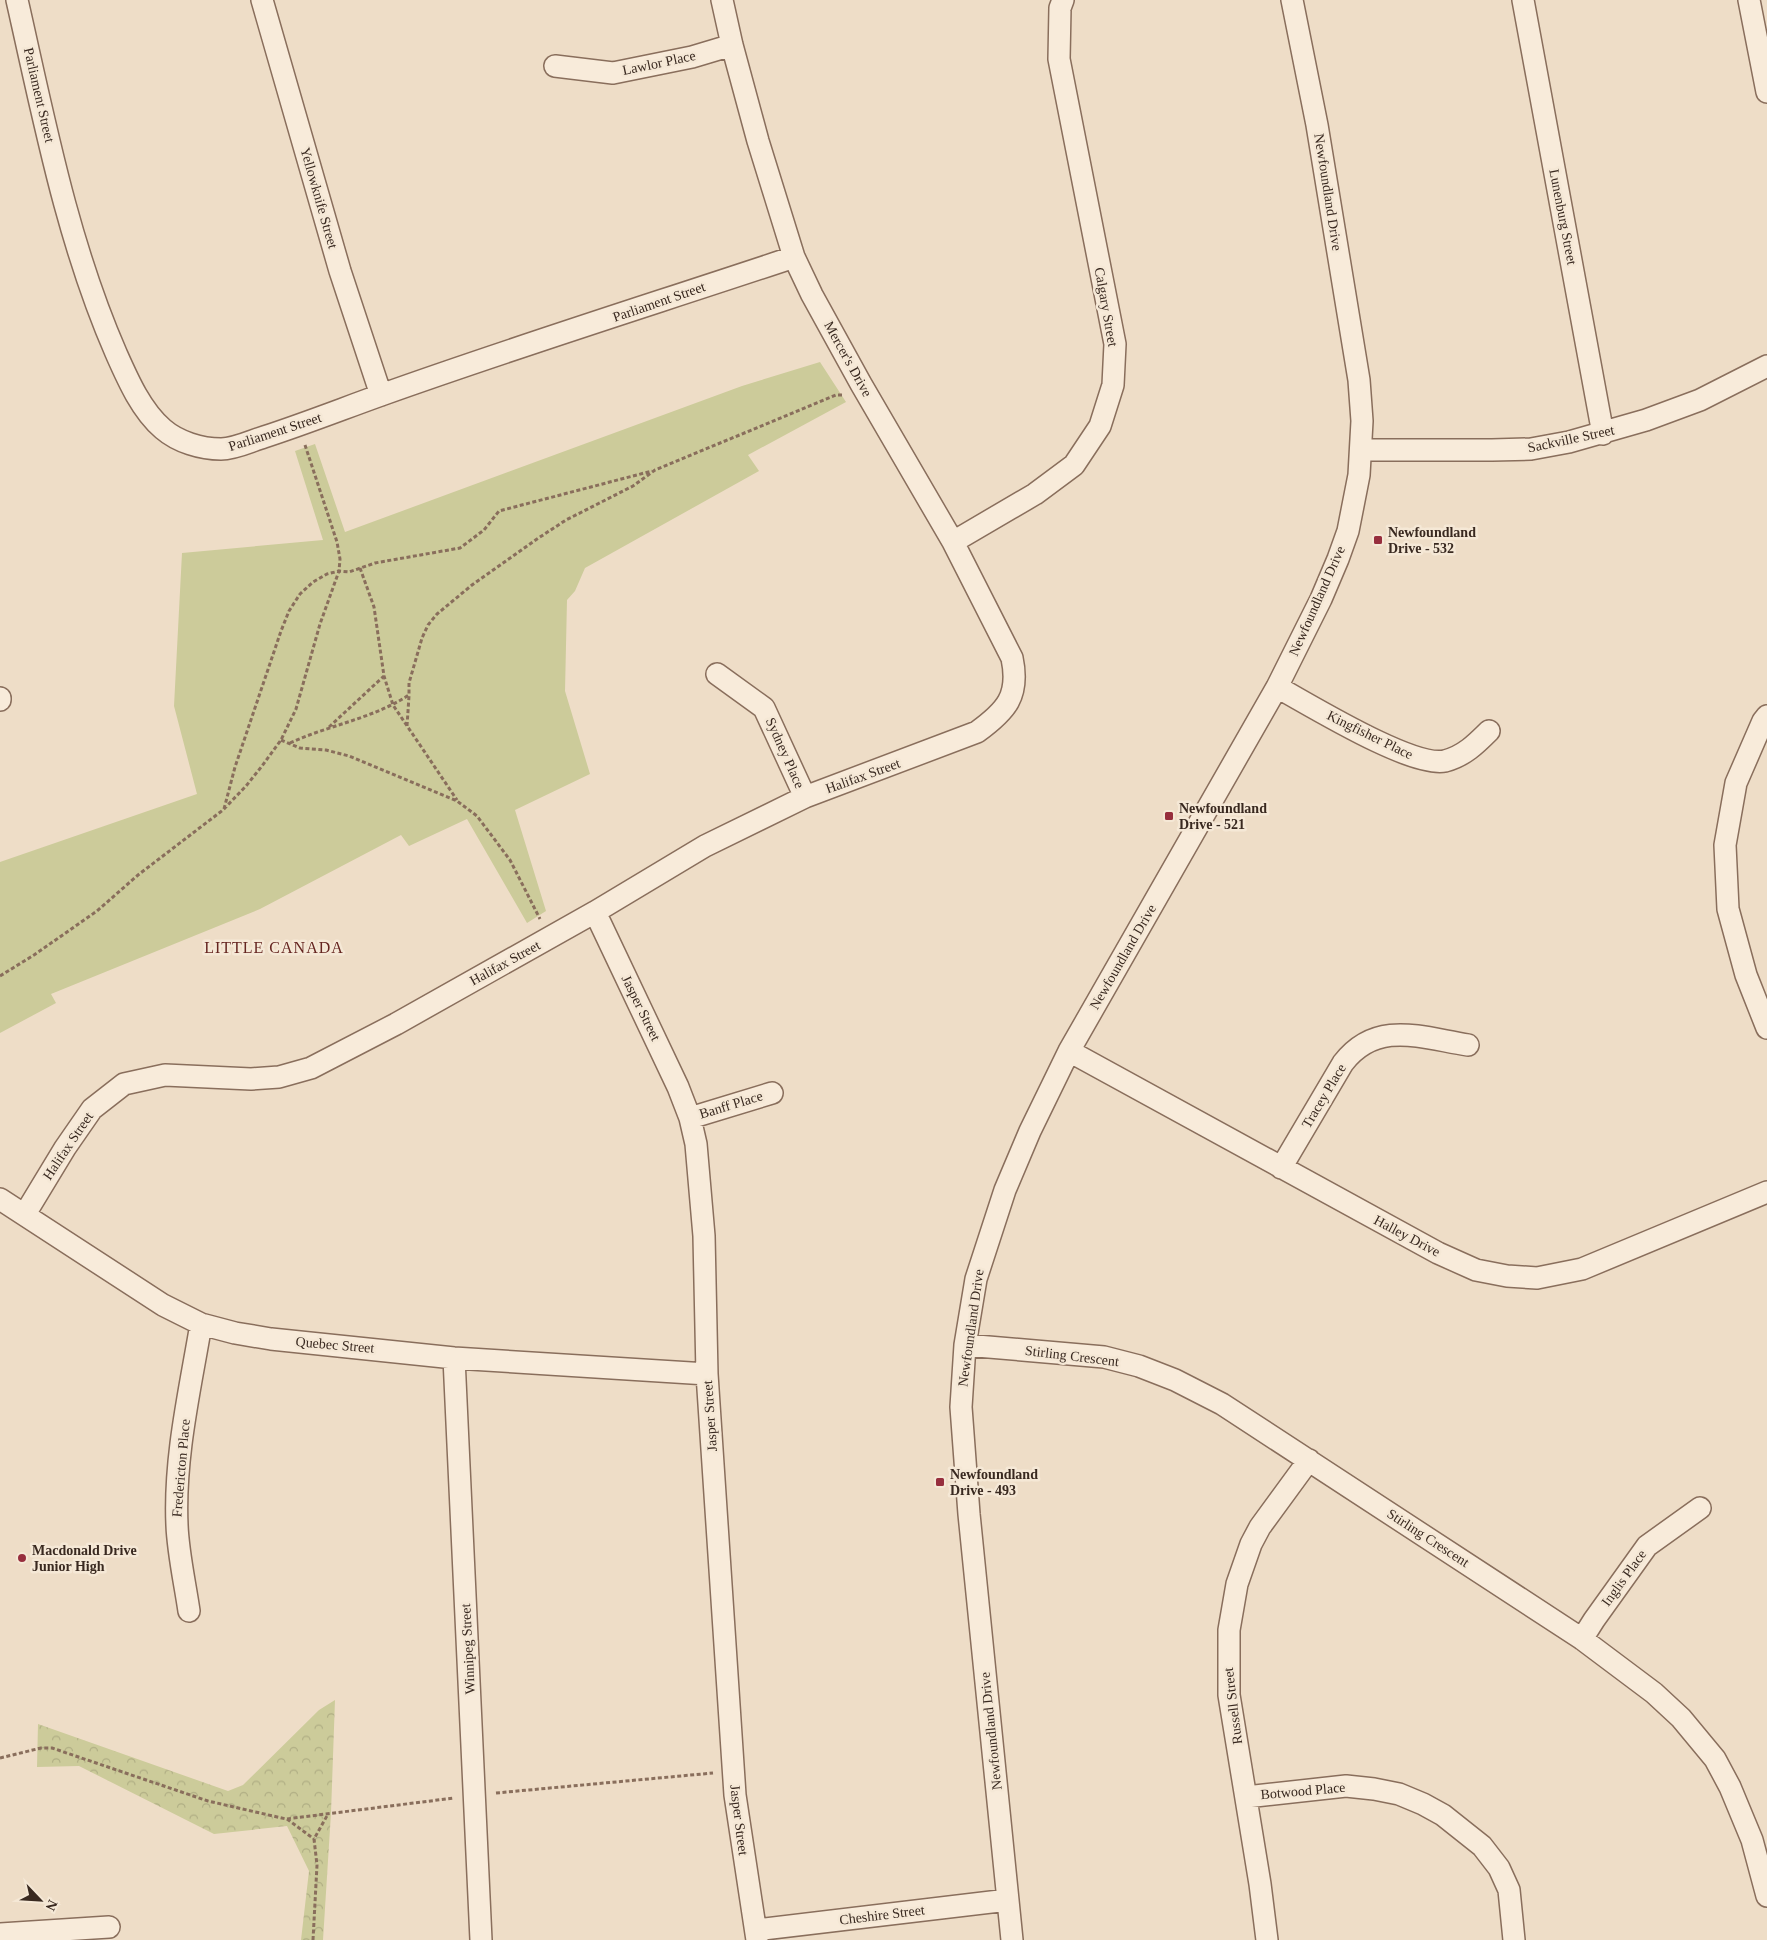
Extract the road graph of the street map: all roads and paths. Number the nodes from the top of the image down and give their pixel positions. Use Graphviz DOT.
graph roads {
  1 [pos="17,0"];
  2 [pos="262,0"];
  3 [pos="722,0"];
  4 [pos="1064,0"];
  5 [pos="1292,0"];
  6 [pos="1523,0"];
  7 [pos="1749,0"];
  8 [pos="732,45"];
  9 [pos="555,66"];
  10 [pos="1767,92"];
  11 [pos="794,256"];
  12 [pos="1767,366"];
  13 [pos="381,395"];
  14 [pos="846,395"];
  15 [pos="1603,434"];
  16 [pos="305,445"];
  17 [pos="1362,450"];
  18 [pos="655,470"];
  19 [pos="952,542"];
  20 [pos="360,568"];
  21 [pos="339,571"];
  22 [pos="717,674"];
  23 [pos="384,676"];
  24 [pos="1277,687"];
  25 [pos="409,695"];
  26 [pos="1011,699"];
  27 [pos="393,705"];
  28 [pos="1767,716"];
  29 [pos="407,726"];
  30 [pos="327,729"];
  31 [pos="1489,731"];
  32 [pos="281,740"];
  33 [pos="290,743"];
  34 [pos="805,797"];
  35 [pos="457,801"];
  36 [pos="223,810"];
  37 [pos="595,912"];
  38 [pos="540,919"];
  39 [pos="0,976"];
  40 [pos="1767,1028"];
  41 [pos="1468,1045"];
  42 [pos="1069,1051"];
  43 [pos="772,1093"];
  44 [pos="690,1118"];
  45 [pos="1281,1168"];
  46 [pos="1767,1192"];
  47 [pos="0,1199"];
  48 [pos="25,1214"];
  49 [pos="202,1324"];
  50 [pos="965,1345"];
  51 [pos="454,1358"];
  52 [pos="707,1374"];
  53 [pos="1308,1460"];
  54 [pos="1700,1508"];
  55 [pos="189,1612"];
  56 [pos="1582,1639"];
  57 [pos="0,1758"];
  58 [pos="716,1773"];
  59 [pos="496,1793"];
  60 [pos="1246,1796"];
  61 [pos="457,1798"];
  62 [pos="328,1813"];
  63 [pos="286,1819"];
  64 [pos="314,1839"];
  65 [pos="1766,1888"];
  66 [pos="1008,1900"];
  67 [pos="109,1927"];
  68 [pos="0,1934"];
  69 [pos="756,1935"];
  70 [pos="313,1940"];
  71 [pos="482,1940"];
  72 [pos="1012,1940"];
  73 [pos="1267,1940"];
  74 [pos="1514,1940"];
  1 -- 13 [label="street, Parliament Street"];
  2 -- 13 [label="street, Yellowknife Street"];
  3 -- 8 [label="street, Mercer's Drive"];
  4 -- 19 [label="street, Calgary Street"];
  5 -- 17 [label="street, Newfoundland Drive"];
  6 -- 15 [label="street, Lunenburg Street"];
  7 -- 10 [label="street"];
  8 -- 9 [label="street, Lawlor Place"];
  8 -- 11 [label="street, Mercer's Drive"];
  11 -- 13 [label="street, Parliament Street"];
  11 -- 19 [label="street, Mercer's Drive"];
  12 -- 15 [label="street, Sackville Street"];
  14 -- 18 [label="path"];
  15 -- 17 [label="street, Sackville Street"];
  16 -- 21 [label="path"];
  17 -- 24 [label="street, Newfoundland Drive"];
  18 -- 20 [label="path"];
  18 -- 25 [label="path"];
  19 -- 26 [label="street, Mercer's Drive"];
  20 -- 21 [label="path"];
  20 -- 23 [label="path"];
  21 -- 32 [label="path"];
  21 -- 36 [label="path"];
  22 -- 34 [label="street, Sydney Place"];
  23 -- 27 [label="path"];
  23 -- 30 [label="path"];
  24 -- 31 [label="street, Kingfisher Place"];
  24 -- 42 [label="street, Newfoundland Drive"];
  25 -- 27 [label="path"];
  25 -- 29 [label="path"];
  26 -- 34 [label="street, Halifax Street"];
  27 -- 29 [label="path"];
  27 -- 30 [label="path"];
  28 -- 40 [label="street"];
  29 -- 35 [label="path"];
  30 -- 33 [label="path"];
  32 -- 33 [label="path"];
  32 -- 36 [label="path"];
  33 -- 35 [label="path"];
  34 -- 37 [label="street, Halifax Street"];
  35 -- 38 [label="path"];
  36 -- 39 [label="path"];
  37 -- 44 [label="street, Jasper Street"];
  37 -- 48 [label="street, Halifax Street"];
  41 -- 45 [label="street, Tracey Place"];
  42 -- 45 [label="street, Halley Drive"];
  42 -- 50 [label="street, Newfoundland Drive"];
  43 -- 44 [label="street, Banff Place"];
  44 -- 52 [label="street, Jasper Street"];
  45 -- 46 [label="street, Halley Drive"];
  47 -- 48 [label="street, Quebec Street"];
  48 -- 49 [label="street, Quebec Street"];
  49 -- 51 [label="street, Quebec Street"];
  49 -- 55 [label="street, Fredericton Place"];
  50 -- 53 [label="street, Stirling Crescent"];
  50 -- 66 [label="street, Newfoundland Drive"];
  51 -- 52 [label="street, Quebec Street"];
  51 -- 71 [label="street, Winnipeg Street"];
  52 -- 69 [label="street, Jasper Street"];
  53 -- 56 [label="street, Stirling Crescent"];
  53 -- 60 [label="street, Russell Street"];
  54 -- 56 [label="street, Inglis Place"];
  56 -- 65 [label="street, Stirling Crescent"];
  57 -- 63 [label="path"];
  58 -- 59 [label="path"];
  60 -- 73 [label="street, Russell Street"];
  60 -- 74 [label="street, Botwood Place"];
  61 -- 62 [label="path"];
  62 -- 63 [label="path"];
  62 -- 64 [label="path"];
  63 -- 64 [label="path"];
  64 -- 70 [label="path"];
  66 -- 69 [label="street, Cheshire Street"];
  66 -- 72 [label="street, Newfoundland Drive"];
  67 -- 68 [label="street"];
}
